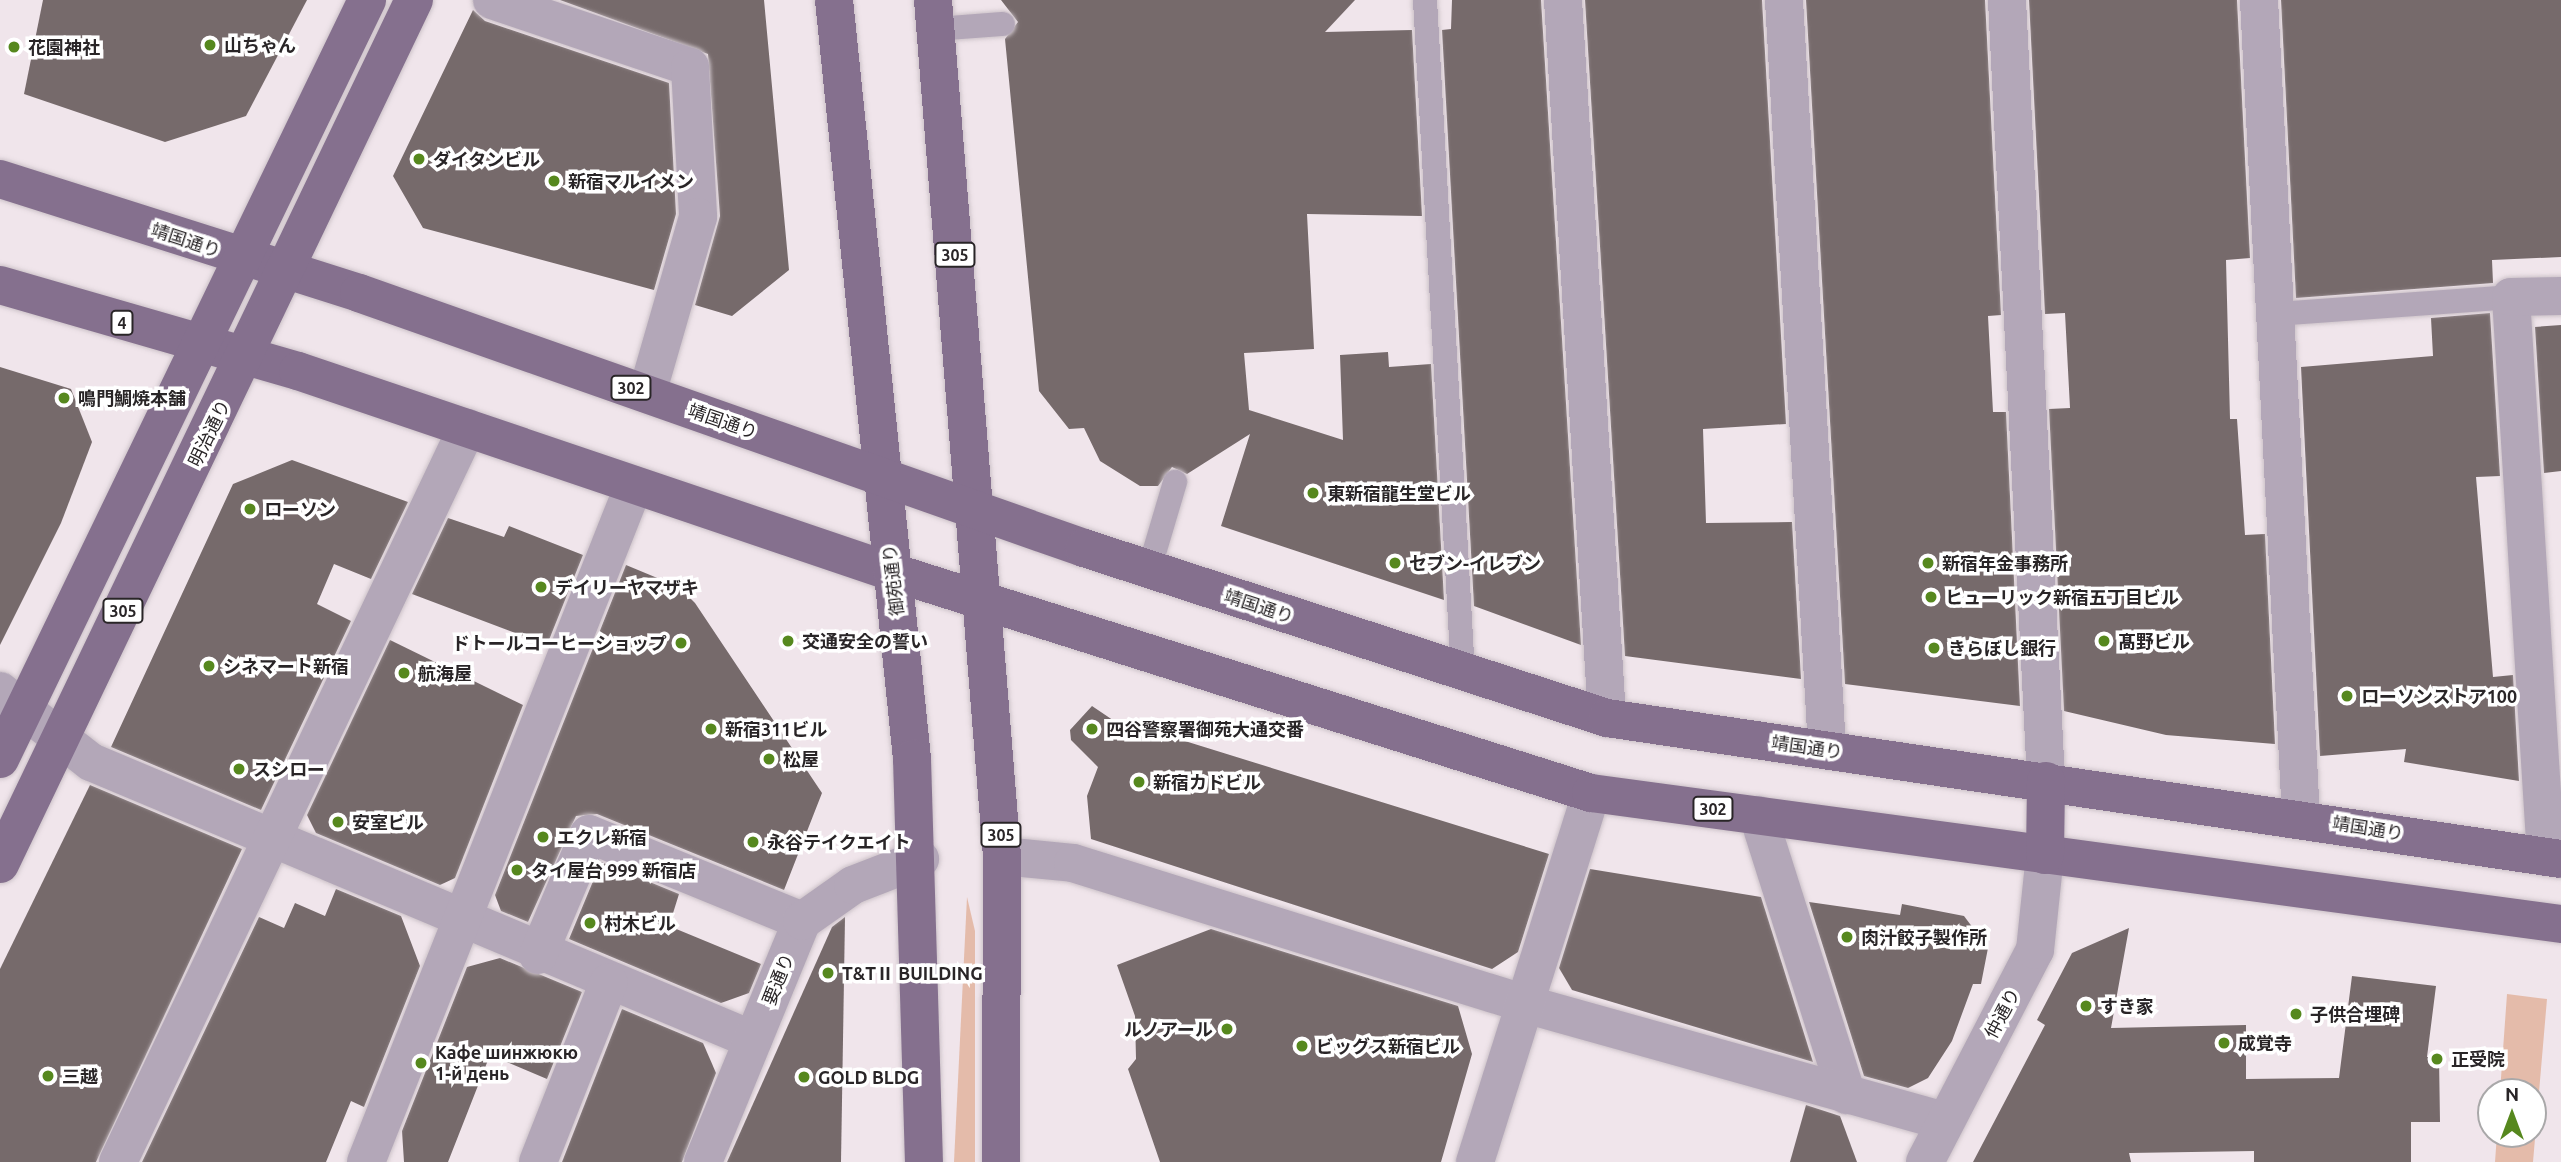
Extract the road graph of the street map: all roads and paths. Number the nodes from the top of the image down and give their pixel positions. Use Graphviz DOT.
graph roads {
  1 [pos="367,0"];
  2 [pos="414,0"];
  3 [pos="492,0"];
  4 [pos="834,0"];
  5 [pos="1425,0"];
  6 [pos="1563,0"];
  7 [pos="1784,0"];
  8 [pos="2007,0"];
  9 [pos="2259,0"];
  10 [pos="934,15"];
  11 [pos="1003,24"];
  12 [pos="0,179"];
  13 [pos="243,258"];
  14 [pos="285,273"];
  15 [pos="0,285"];
  16 [pos="2561,296"];
  17 [pos="2511,297"];
  18 [pos="2276,314"];
  19 [pos="202,345"];
  20 [pos="246,357"];
  21 [pos="647,394"];
  22 [pos="467,428"];
  23 [pos="882,476"];
  24 [pos="1175,482"];
  25 [pos="634,485"];
  26 [pos="975,510"];
  27 [pos="1149,570"];
  28 [pos="892,572"];
  29 [pos="982,600"];
  30 [pos="1464,674"];
  31 [pos="12,700"];
  32 [pos="1607,718"];
  33 [pos="61,738"];
  34 [pos="1826,750"];
  35 [pos="0,759"];
  36 [pos="2046,781"];
  37 [pos="1591,793"];
  38 [pos="1758,815"];
  39 [pos="2301,817"];
  40 [pos="272,839"];
  41 [pos="2045,855"];
  42 [pos="1002,856"];
  43 [pos="2554,858"];
  44 [pos="920,859"];
  45 [pos="0,864"];
  46 [pos="458,921"];
  47 [pos="802,921"];
  48 [pos="2561,924"];
  49 [pos="538,955"];
  50 [pos="609,982"];
  51 [pos="1525,1004"];
  52 [pos="753,1040"];
  53 [pos="1847,1096"];
  54 [pos="1945,1121"];
  55 [pos="118,1162"];
  56 [pos="366,1162"];
  57 [pos="538,1162"];
  58 [pos="703,1162"];
  59 [pos="924,1162"];
  60 [pos="1001,1162"];
  61 [pos="1475,1162"];
  62 [pos="1925,1162"];
  1 -- 13 [label="main road, 305"];
  2 -- 14 [label="main road, 明治通り / 305"];
  3 -- 21 [label="street"];
  4 -- 23 [label="main road, 御苑通り"];
  5 -- 30 [label="lane"];
  6 -- 32 [label="street"];
  7 -- 34 [label="street"];
  8 -- 36 [label="street"];
  9 -- 18 [label="street"];
  10 -- 11 [label="lane"];
  10 -- 26 [label="main road, 305"];
  12 -- 13 [label="main road, 靖国通り"];
  13 -- 14 [label="main road, 靖国通り"];
  13 -- 19 [label="main road, 305"];
  14 -- 20 [label="main road, 明治通り / 305"];
  14 -- 21 [label="main road, 靖国通り / 302"];
  15 -- 19 [label="main road, 4"];
  16 -- 17 [label="street"];
  17 -- 18 [label="lane"];
  17 -- 43 [label="street"];
  18 -- 39 [label="street"];
  19 -- 20 [label="main road, 4"];
  19 -- 31 [label="main road, 305"];
  20 -- 22 [label="main road, 302"];
  20 -- 33 [label="main road, 明治通り / 305"];
  21 -- 23 [label="main road, 靖国通り / 302"];
  22 -- 25 [label="main road, 302"];
  22 -- 40 [label="street"];
  23 -- 26 [label="main road, 靖国通り / 302"];
  23 -- 28 [label="main road, 御苑通り"];
  24 -- 27 [label="lane"];
  25 -- 28 [label="main road, 302"];
  25 -- 46 [label="street"];
  26 -- 27 [label="main road, 靖国通り / 302"];
  26 -- 29 [label="main road, 305"];
  27 -- 30 [label="main road, 靖国通り / 302"];
  28 -- 29 [label="main road, 302"];
  28 -- 44 [label="main road, 御苑通り"];
  29 -- 37 [label="main road, 302"];
  29 -- 42 [label="main road, 305"];
  30 -- 32 [label="main road, 靖国通り / 302"];
  31 -- 33 [label="street"];
  31 -- 35 [label="main road, 305"];
  32 -- 34 [label="main road, 靖国通り / 302"];
  33 -- 40 [label="street"];
  33 -- 45 [label="main road, 明治通り / 305"];
  34 -- 36 [label="main road, 靖国通り / 302"];
  36 -- 39 [label="main road, 靖国通り / 302"];
  36 -- 41 [label="main road"];
  37 -- 38 [label="main road, 302"];
  37 -- 51 [label="street"];
  38 -- 41 [label="main road, 302"];
  38 -- 53 [label="street"];
  39 -- 43 [label="main road, 靖国通り / 302"];
  40 -- 46 [label="street"];
  40 -- 55 [label="street"];
  41 -- 48 [label="main road, 302"];
  41 -- 54 [label="street, 仲通り"];
  42 -- 51 [label="street"];
  42 -- 60 [label="main road, 305"];
  44 -- 47 [label="street"];
  44 -- 59 [label="main road, 御苑通り"];
  46 -- 49 [label="street"];
  46 -- 56 [label="street"];
  47 -- 49 [label="street"];
  47 -- 52 [label="street, 要通り"];
  49 -- 50 [label="street"];
  50 -- 52 [label="street"];
  50 -- 57 [label="street"];
  51 -- 53 [label="street"];
  51 -- 61 [label="street"];
  52 -- 58 [label="street, 要通り"];
  53 -- 54 [label="street"];
  54 -- 62 [label="street, 仲通り"];
}
